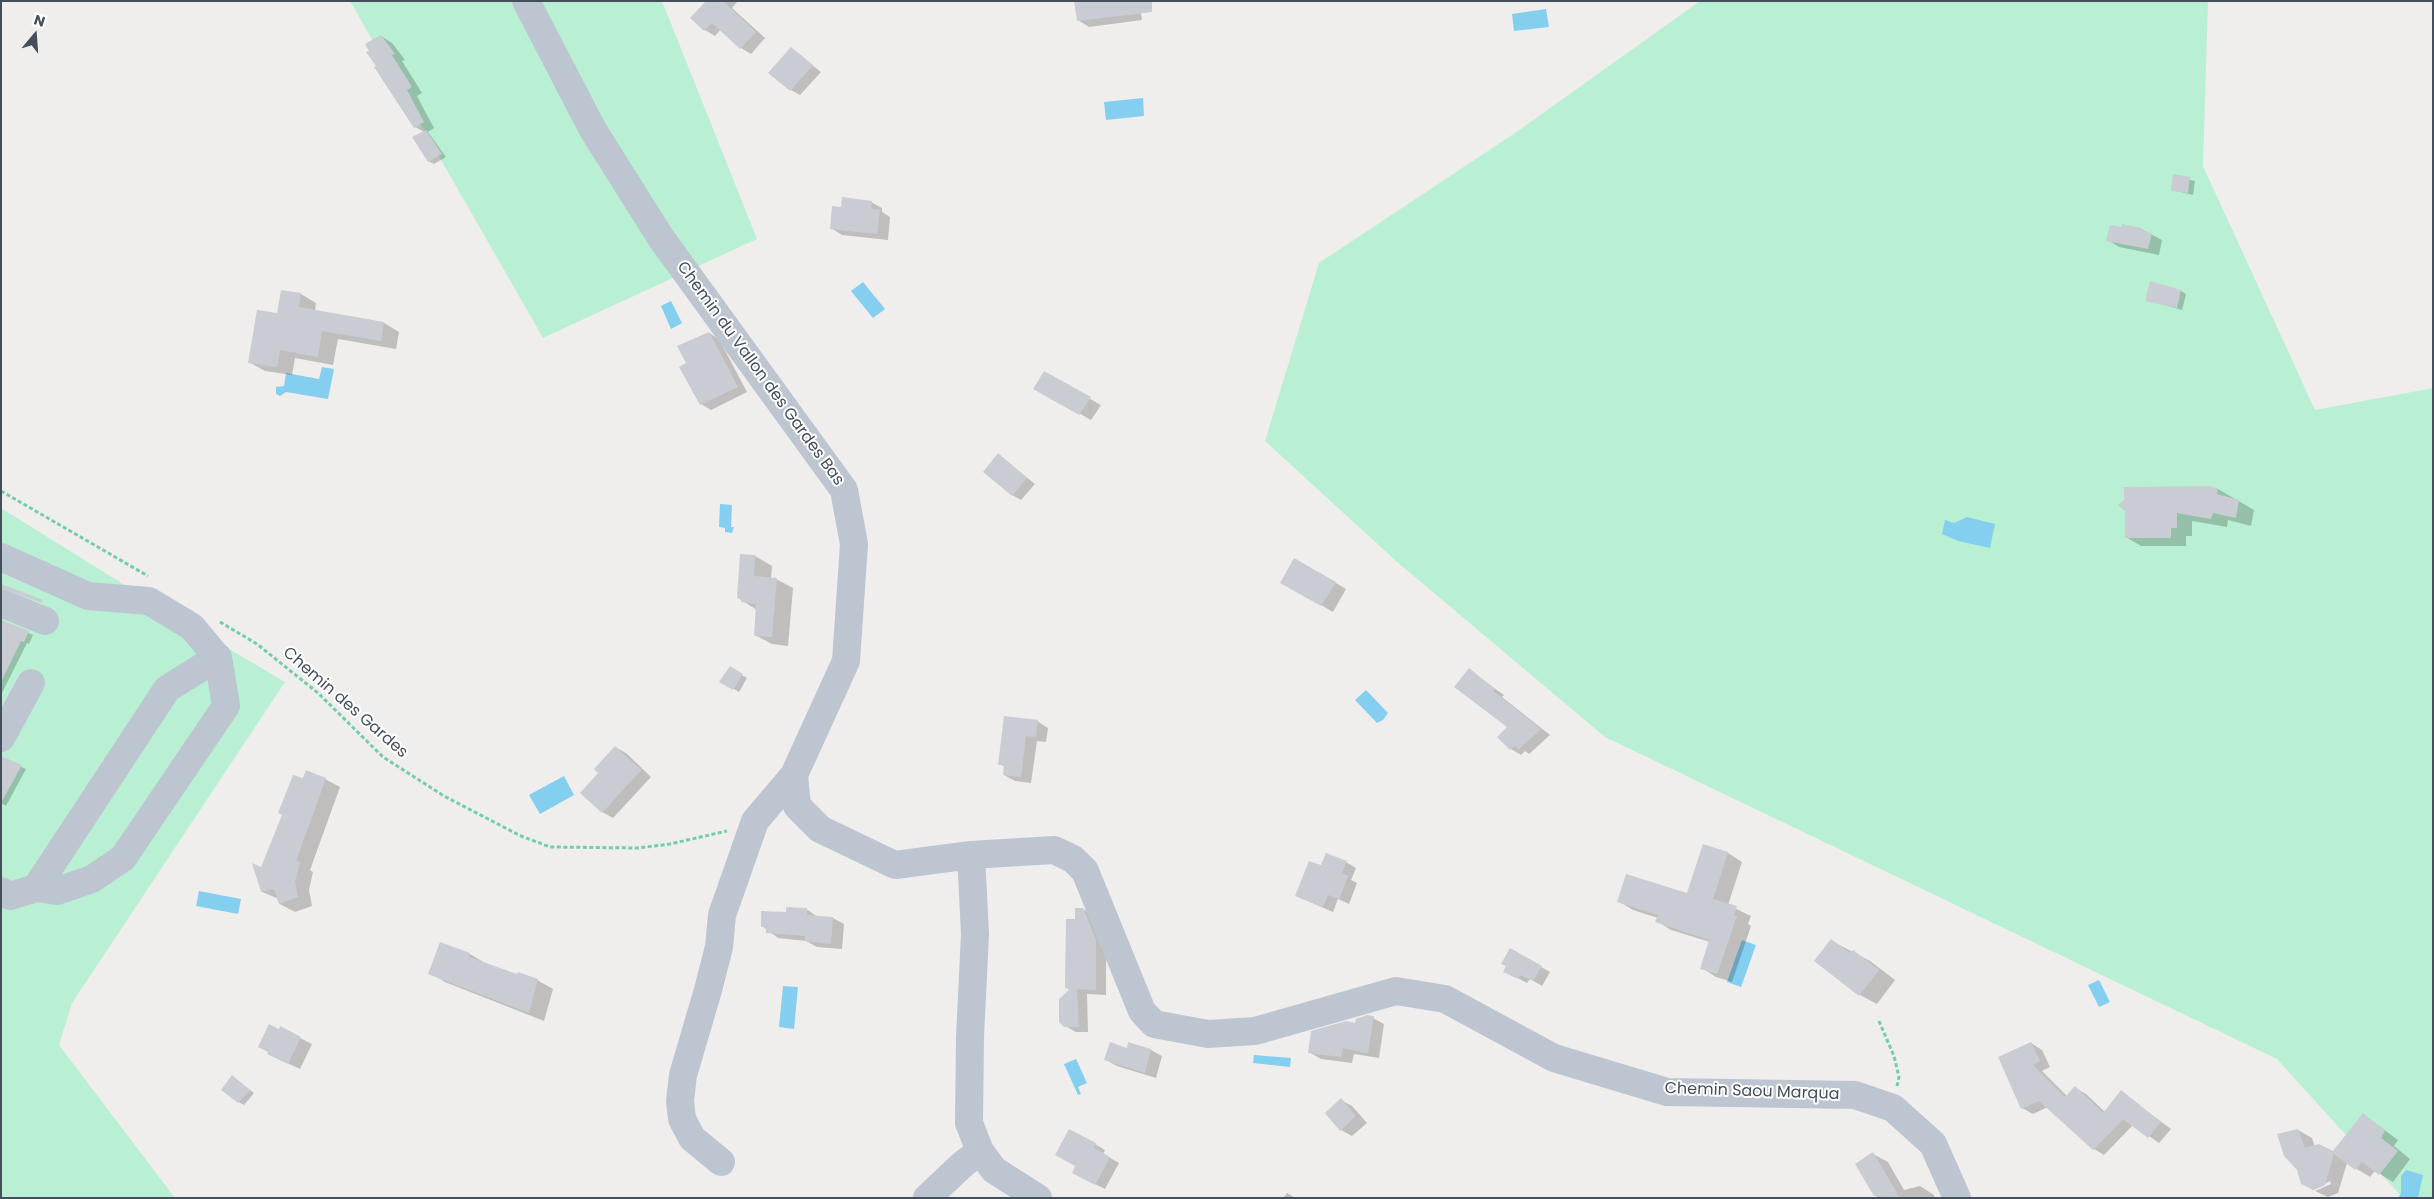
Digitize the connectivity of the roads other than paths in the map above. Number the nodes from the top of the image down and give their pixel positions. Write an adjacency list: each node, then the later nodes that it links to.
1 (526, 1): 8 (street, Chemin du Vallon des Gardes Bas)
2 (1, 557): 5 (street)
3 (1, 603): 4 (street)
4 (45, 622)
5 (217, 658): 10 (street); 10 (street)
6 (31, 683): 7 (street)
7 (1, 738)
8 (794, 775): 9 (street); 13 (street, Chemin du Vallon des Gardes Bas)
9 (971, 855): 12 (street); 16 (street, Chemin Saou Marqua)
10 (36, 888): 11 (street)
11 (1, 891)
12 (980, 1151): 14 (street); 15 (street)
13 (721, 1162)
14 (927, 1198)
15 (1038, 1198)
16 (1957, 1198)

